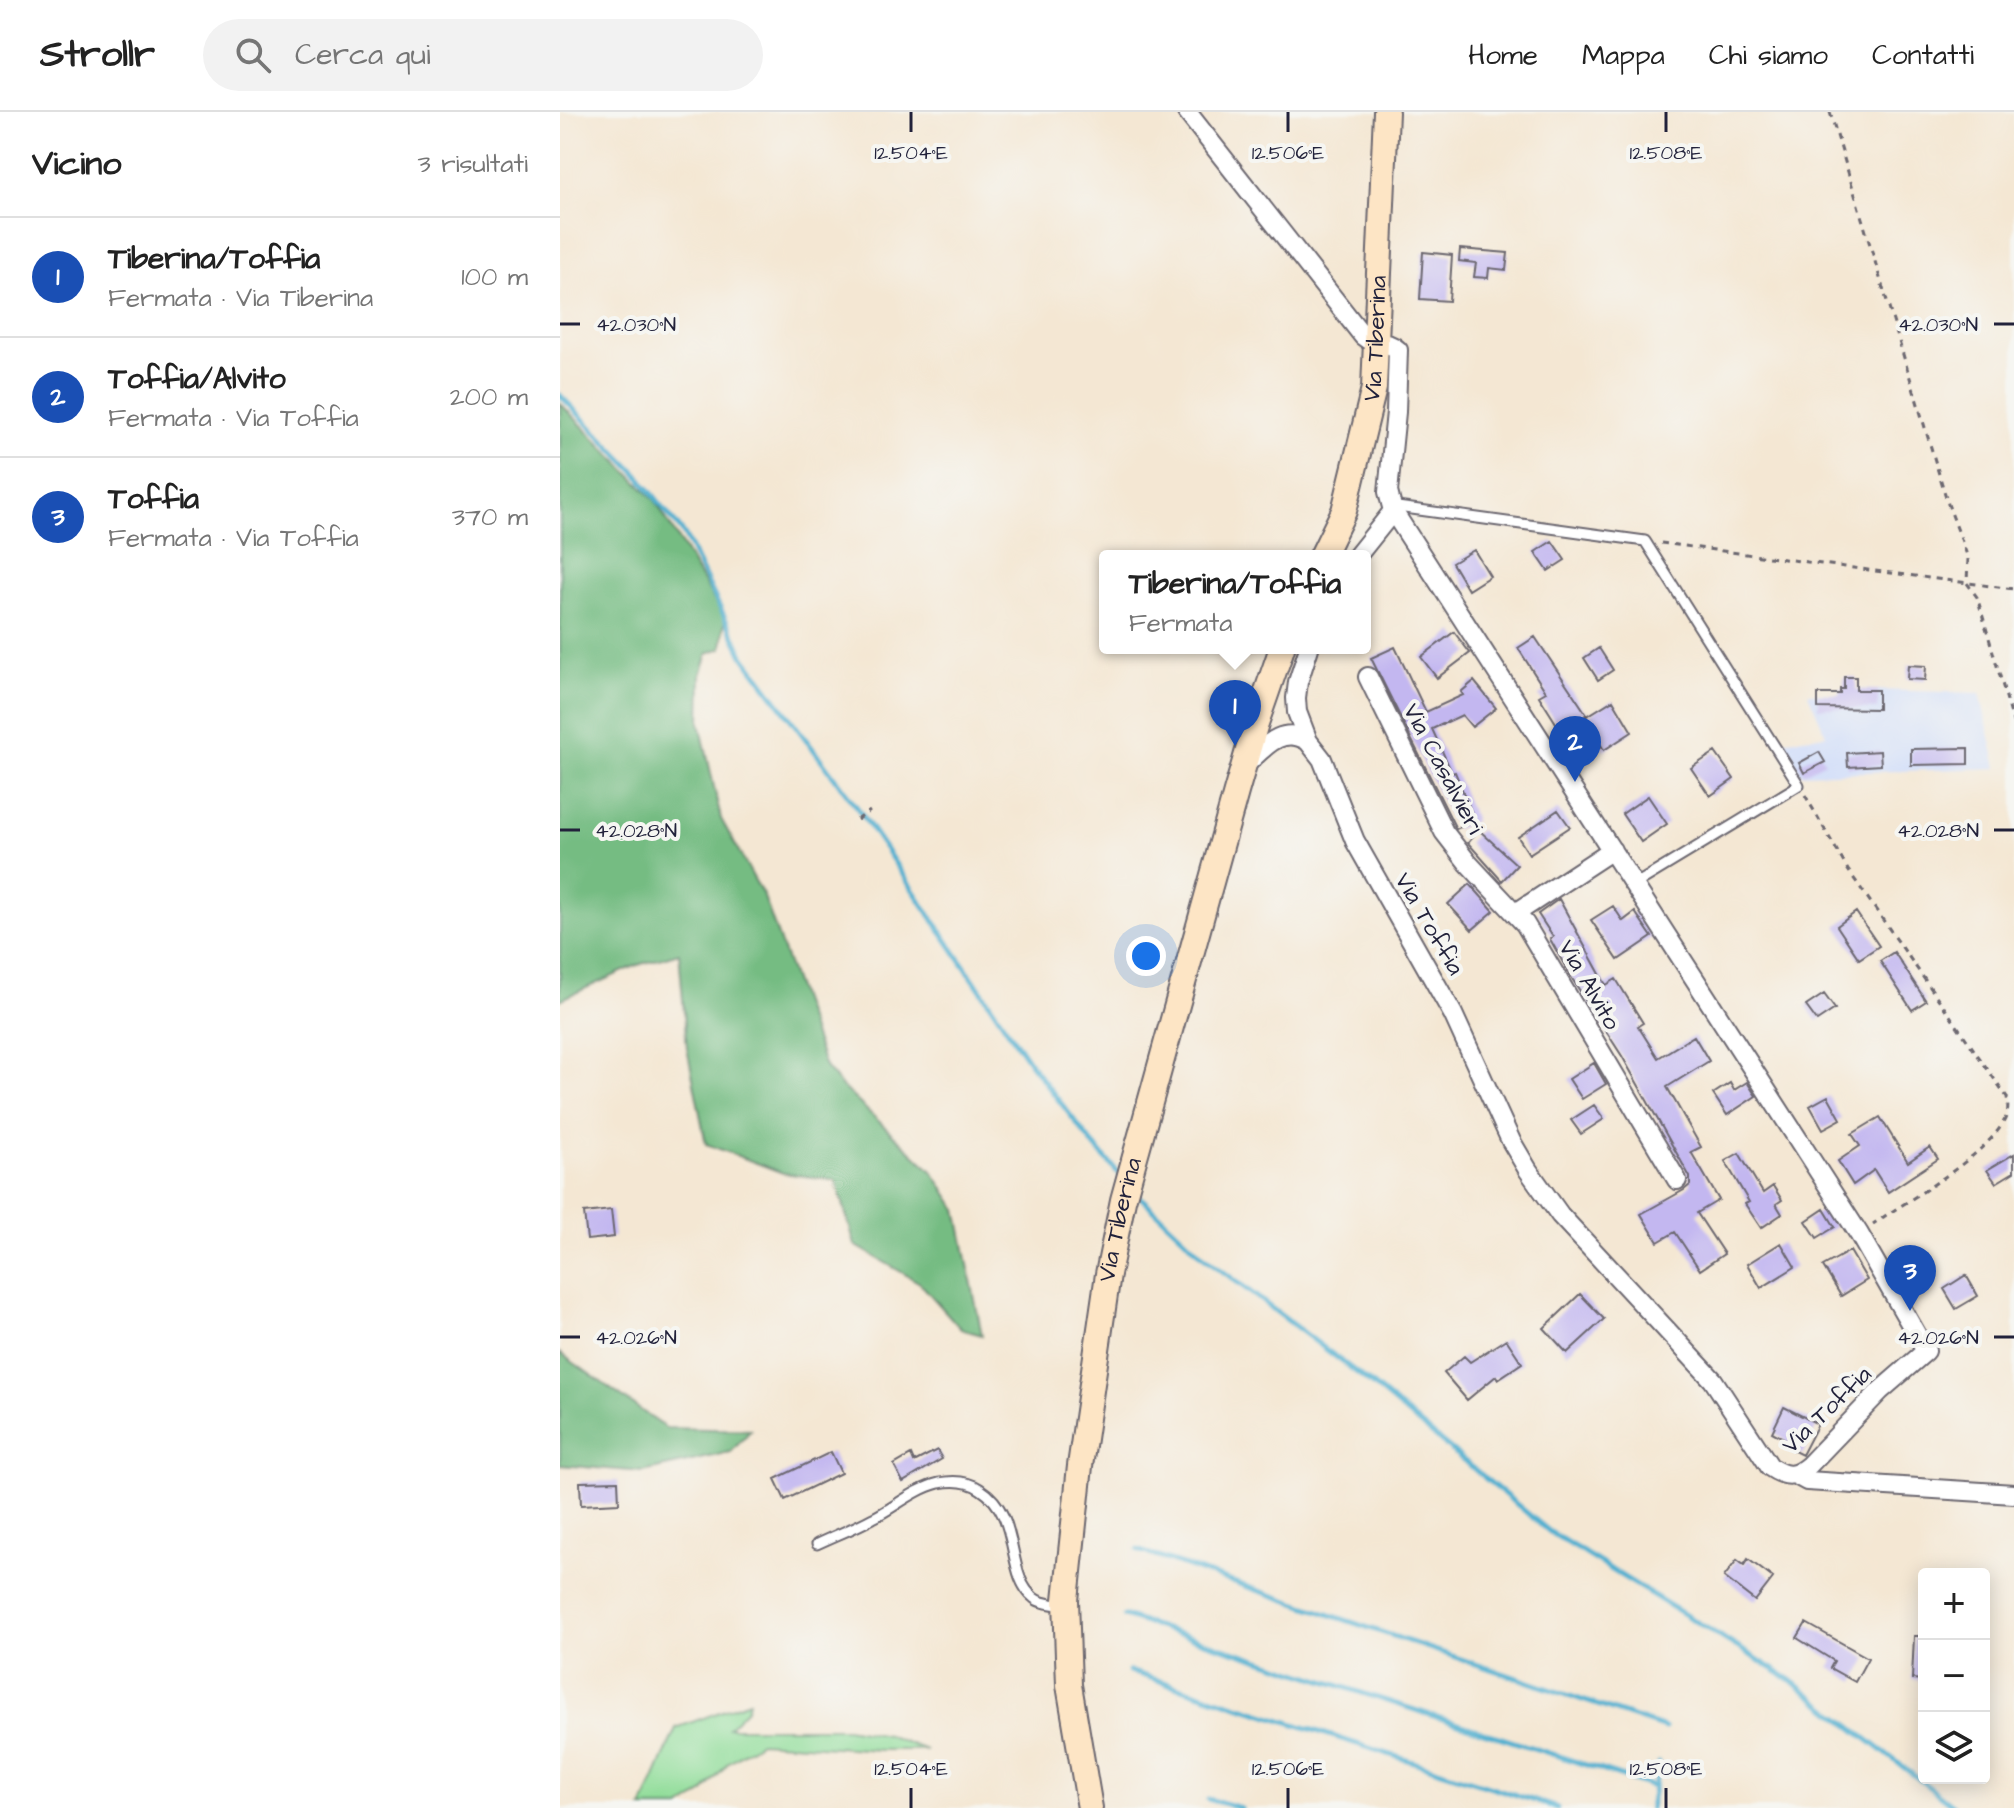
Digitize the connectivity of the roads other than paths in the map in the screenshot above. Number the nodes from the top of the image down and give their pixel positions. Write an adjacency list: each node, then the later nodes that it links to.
1 (1187, 112): 3 (street)
2 (1386, 112): 3 (main road, Via Tiberina)
3 (1376, 343): 4 (street); 5 (main road, Via Tiberina)
4 (1391, 508): 6 (street); 14 (street, Via Toffia); 15 (lane)
5 (1325, 550)
6 (1361, 550)
7 (1280, 654): 10 (main road, Via Tiberina)
8 (1307, 654): 12 (street, Via Toffia)
9 (1368, 677): 16 (street, Via Casalvieri)
10 (1256, 723): 11 (street); 13 (main road, Via Tiberina)
11 (1281, 735): 12 (street); 13 (street)
12 (1308, 741): 18 (street, Via Toffia)
13 (1243, 768): 21 (main road, Via Tiberina)
14 (1612, 850): 15 (street, Via Toffia); 16 (street)
15 (1634, 885): 18 (street, Via Toffia)
16 (1516, 913): 17 (street, Via Alvito)
17 (1677, 1180)
18 (1796, 1475): 19 (street)
19 (2014, 1494)
20 (817, 1544): 21 (lane)
21 (1066, 1607): 22 (main road, Via Tiberina)
22 (1090, 1808)

